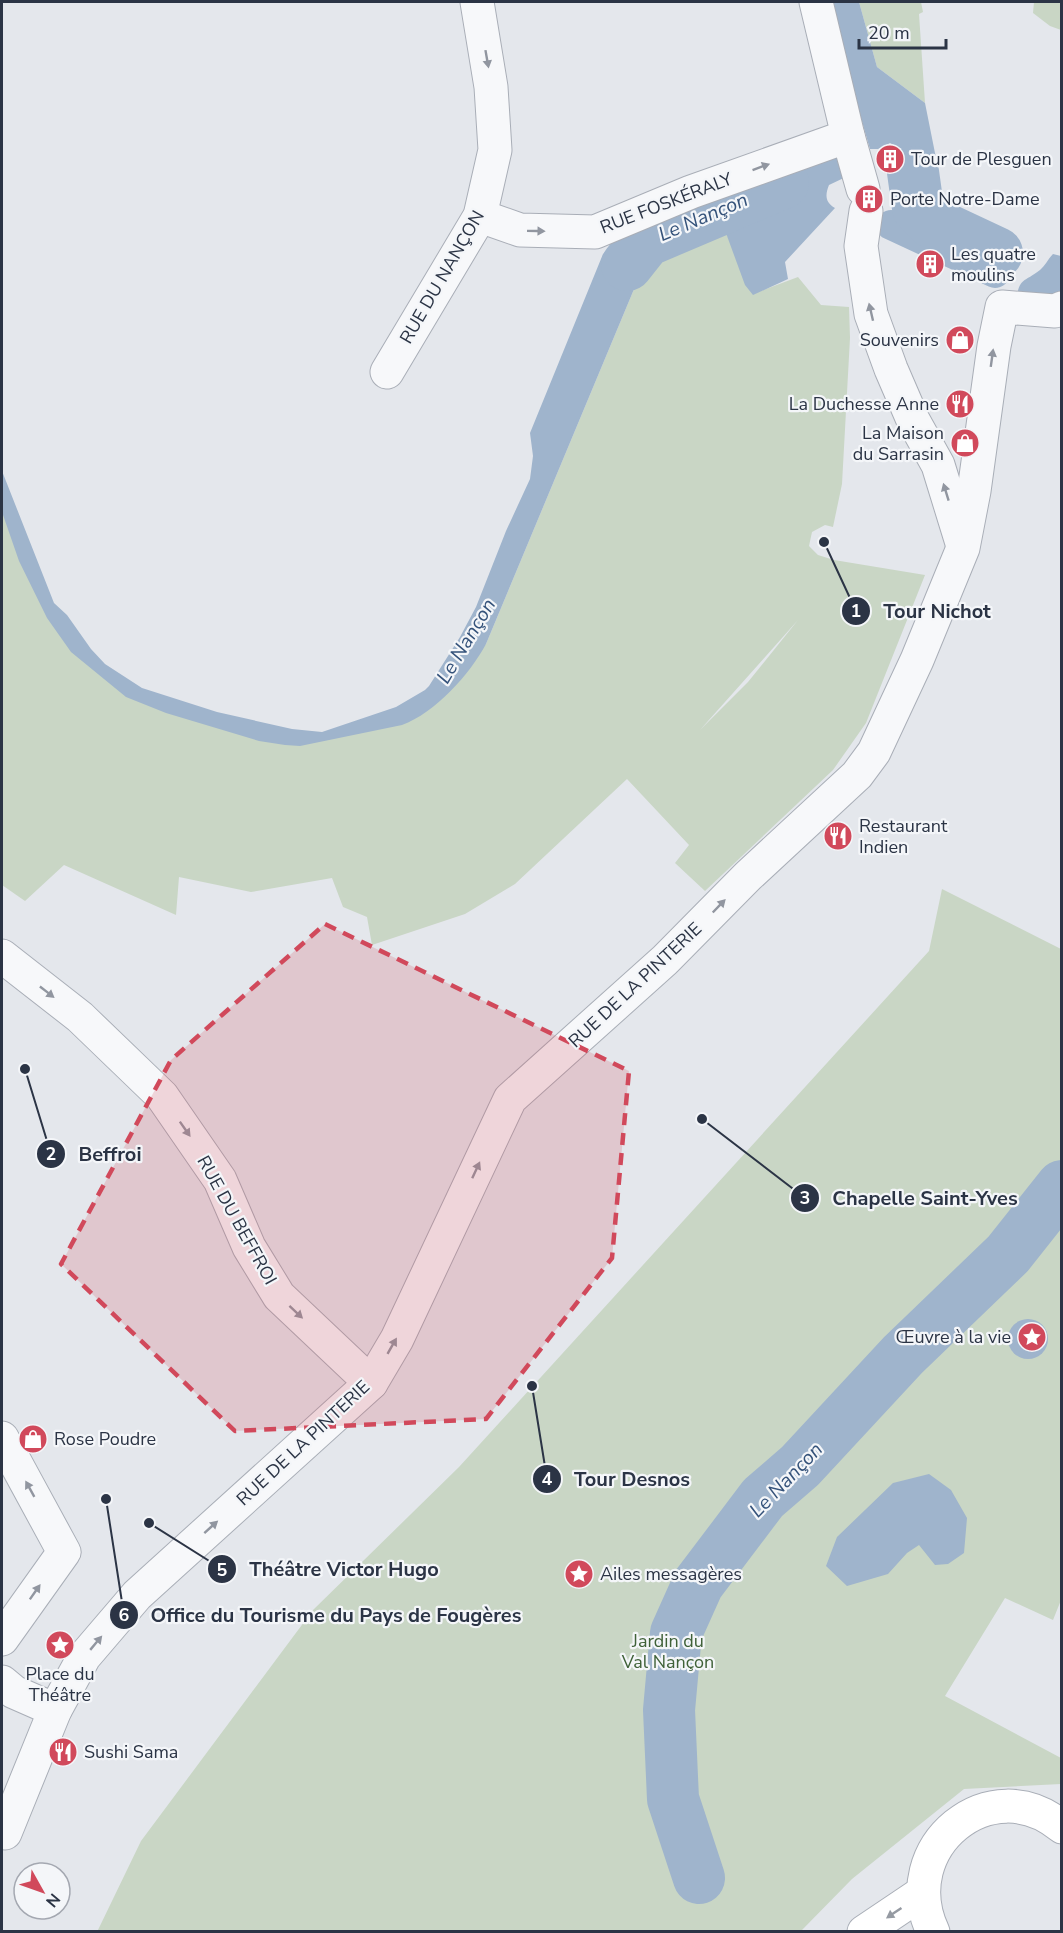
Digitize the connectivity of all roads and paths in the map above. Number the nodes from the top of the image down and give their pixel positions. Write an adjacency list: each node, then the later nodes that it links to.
1 (477, 2): 4 (street, RUE DU NANÇON, one-way to 4)
2 (816, 2): 3 (street)
3 (848, 136): 4 (street, RUE FOSKÉRALY, one-way to 3); 7 (street, one-way to 3)
4 (480, 216): 6 (street, RUE DU NANÇON)
5 (1062, 308): 7 (street, RUE DE LA PINTERIE, one-way to 5)
6 (387, 372)
7 (963, 548): 9 (street, RUE DE LA PINTERIE, one-way to 7)
8 (2, 956): 9 (street, RUE DU BEFFROI, one-way to 9)
9 (371, 1383): 13 (street, RUE DE LA PINTERIE, one-way to 9)
10 (2, 1438): 11 (street, one-way to 10)
11 (2, 1639)
12 (2, 1682): 13 (street)
13 (55, 1710): 15 (street)
14 (1061, 1825): 16 (main road)
15 (5, 1833)
16 (922, 1893): 17 (main road, one-way to 17); 18 (main road)
17 (864, 1932)
18 (933, 1932)

